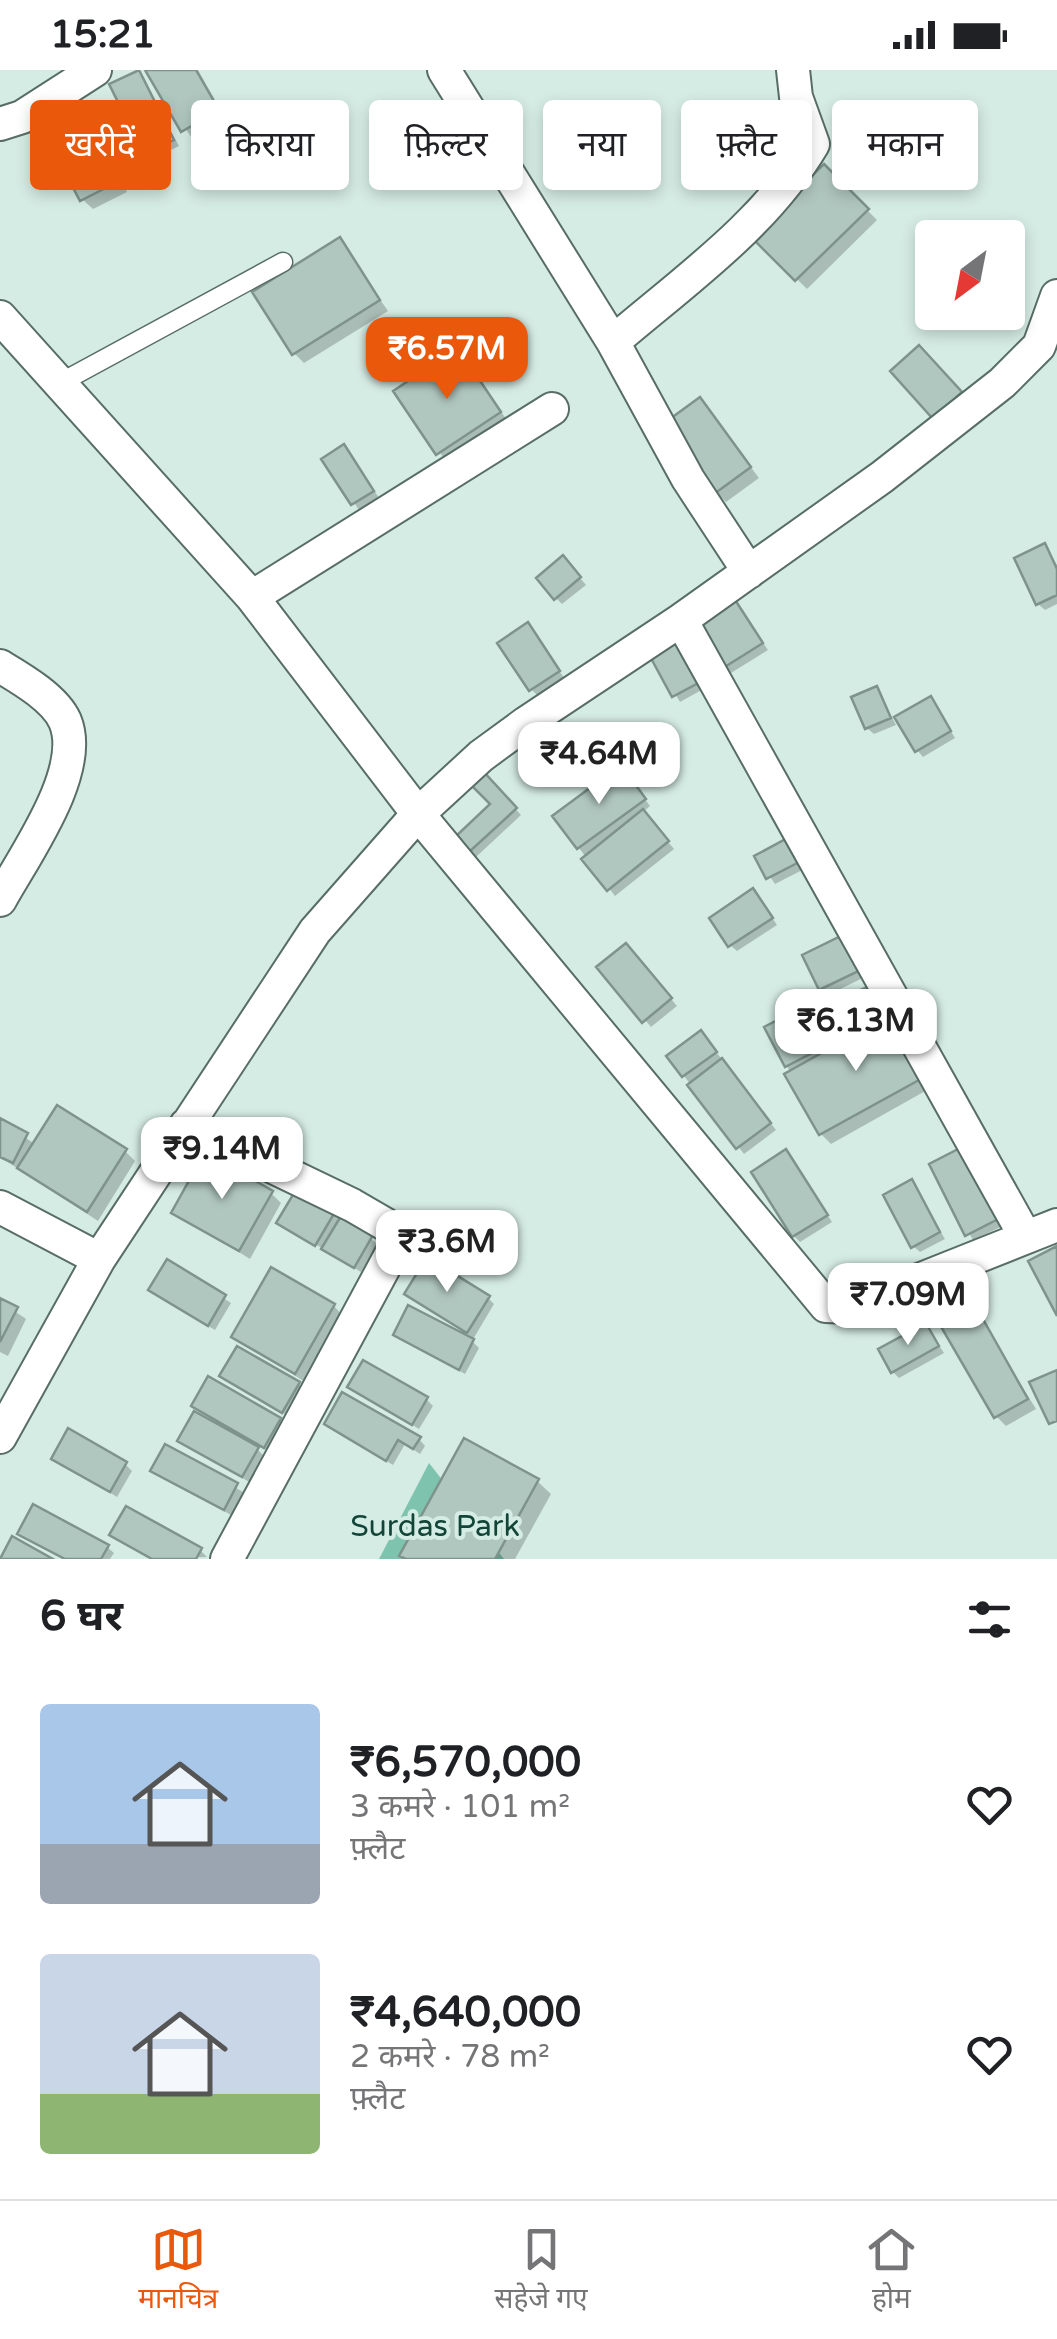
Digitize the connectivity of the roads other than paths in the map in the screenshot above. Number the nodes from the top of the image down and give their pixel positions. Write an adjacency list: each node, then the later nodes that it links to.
1 (96, 70): 4 (street)
2 (444, 70): 8 (street)
3 (793, 70): 8 (street)
4 (0, 124)
5 (283, 262): 9 (lane)
6 (1057, 296): 11 (street)
7 (0, 317): 9 (street)
8 (612, 342): 11 (street)
9 (60, 383): 12 (street)
10 (552, 409): 12 (street)
11 (749, 572): 13 (street)
12 (252, 597): 15 (street)
13 (682, 620): 15 (street); 20 (street)
14 (0, 666): 16 (street)
15 (418, 814): 17 (street); 20 (street)
16 (0, 900)
17 (186, 1125): 21 (street); 23 (street)
18 (0, 1206): 21 (street)
19 (1057, 1225): 20 (street)
20 (1025, 1236)
21 (99, 1259): 22 (street)
22 (0, 1437)
23 (227, 1559)

